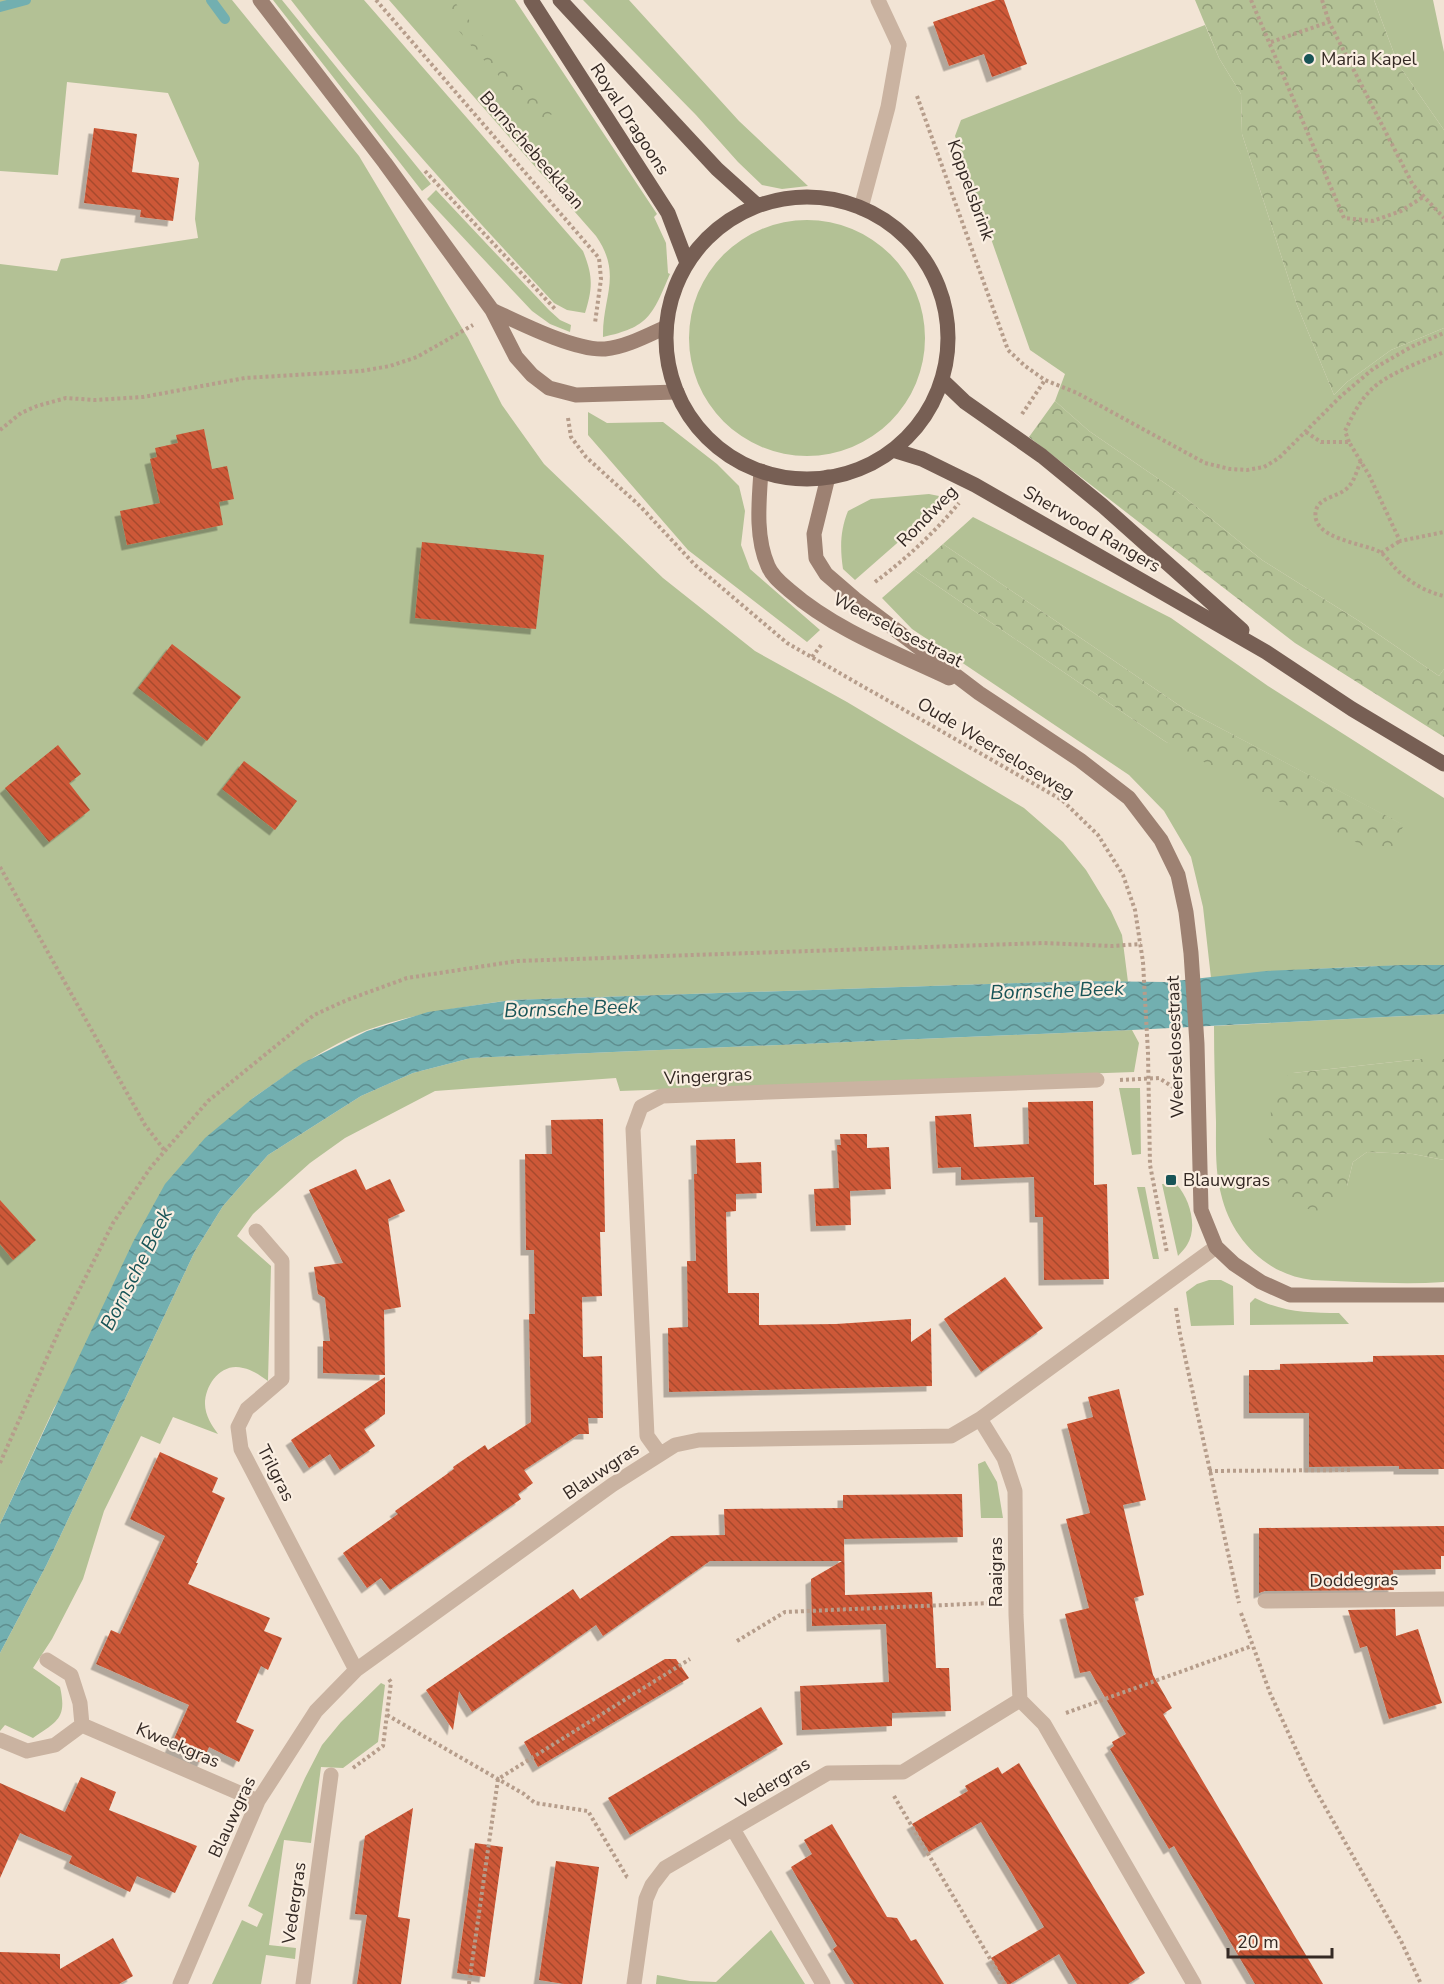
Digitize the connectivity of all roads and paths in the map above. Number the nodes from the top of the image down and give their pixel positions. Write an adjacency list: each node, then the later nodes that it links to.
1 (260, 0): 17 (street)
2 (375, 0): 20 (path, Bornschebeeklaan)
3 (531, 0): 16 (main road, Royal Dragoons)
4 (560, 0): 13 (main road, Royal Dragoons)
5 (878, 0): 14 (street)
6 (1251, 0): 9 (path)
7 (1322, 0): 8 (path)
8 (1329, 22): 9 (path); 12 (path)
9 (1270, 42): 12 (path)
10 (914, 89): 27 (path, Koppelsbrink)
11 (422, 167): 18 (path)
12 (1423, 197): 15 (path)
13 (757, 206): 14 (main road); 16 (main road)
14 (861, 208): 26 (main road)
15 (1444, 218)
16 (687, 263): 22 (main road)
17 (492, 310): 24 (street); 28 (street)
18 (561, 315)
19 (584, 320): 20 (path)
20 (596, 322): 24 (path, Bornschebeeklaan)
21 (472, 326): 30 (path)
22 (666, 327): 24 (street); 28 (main road)
23 (1444, 333): 31 (path, Koppelsbrink)
24 (591, 348)
25 (1444, 352): 33 (path)
26 (942, 380): 32 (main road, Sherwood Rangers); 34 (main road)
27 (1045, 380): 31 (path, Koppelsbrink); 32 (path)
28 (677, 392): 36 (main road)
29 (568, 415): 46 (path, Oude Weerseloseweg)
30 (0, 430)
31 (1306, 432): 33 (path)
32 (1009, 434): 45 (main road, Sherwood Rangers)
33 (1349, 442): 35 (path)
34 (893, 450): 37 (main road); 38 (main road, Sherwood Rangers)
35 (1361, 461): 40 (path); 41 (path)
36 (761, 471): 37 (main road); 44 (street, Weerselosestraat)
37 (828, 477): 43 (street, Weerselosestraat)
38 (975, 485): 43 (path, Rondweg); 45 (main road, Sherwood Rangers)
39 (1444, 532): 40 (path)
40 (1400, 541): 41 (path)
41 (1381, 553): 42 (path)
42 (1444, 596)
43 (855, 599): 47 (street, Weerselosestraat)
44 (836, 624): 46 (path); 47 (street, Weerselosestraat)
45 (1266, 652): 48 (main road, Sherwood Rangers)
46 (812, 657): 50 (path, Oude Weerseloseweg)
47 (979, 693): 54 (street, Weerselosestraat)
48 (1444, 764)
49 (0, 867): 52 (path)
50 (1141, 944): 52 (path); 55 (path, Oude Weerseloseweg)
51 (1097, 1080): 58 (street, Vingergras)
52 (165, 1151): 59 (path)
53 (256, 1231): 70 (street, Trilgras)
54 (1216, 1247): 55 (street, Blauwgras); 56 (street, Weerselosestraat)
55 (1172, 1280): 57 (street, Blauwgras); 61 (path, Oude Weerseloseweg)
56 (1444, 1294)
57 (980, 1419): 58 (street, Blauwgras); 64 (street, Raaigras)
58 (660, 1454): 67 (street, Blauwgras)
59 (0, 1463)
60 (1352, 1470): 61 (path)
61 (1209, 1471): 66 (path, Oude Weerseloseweg)
62 (1444, 1599): 63 (street, Doddegras)
63 (1265, 1600)
64 (1016, 1601): 65 (path); 71 (street, Raaigras)
65 (736, 1641)
66 (1252, 1646): 73 (path); 89 (path, Oude Weerseloseweg)
67 (374, 1658): 70 (street, Blauwgras); 72 (path)
68 (690, 1659): 78 (path)
69 (47, 1660): 74 (street)
70 (356, 1670): 79 (street, Blauwgras)
71 (1020, 1700): 73 (street); 76 (street, Vedergras)
72 (387, 1715): 77 (path); 78 (path)
73 (1044, 1724): 88 (street)
74 (82, 1725): 75 (street); 79 (street, Kweekgras)
75 (0, 1740)
76 (892, 1772): 80 (street, Vedergras); 87 (path)
77 (331, 1775): 83 (street, Vedergras)
78 (498, 1779): 81 (path); 84 (path)
79 (258, 1801): 82 (street, Blauwgras)
80 (733, 1829): 81 (street, Vedergras); 86 (street)
81 (652, 1885): 85 (street, Vedergras)
82 (180, 1984)
83 (303, 1984)
84 (469, 1984)
85 (634, 1984)
86 (824, 1984)
87 (1005, 1984)
88 (1194, 1984)
89 (1421, 1984)

